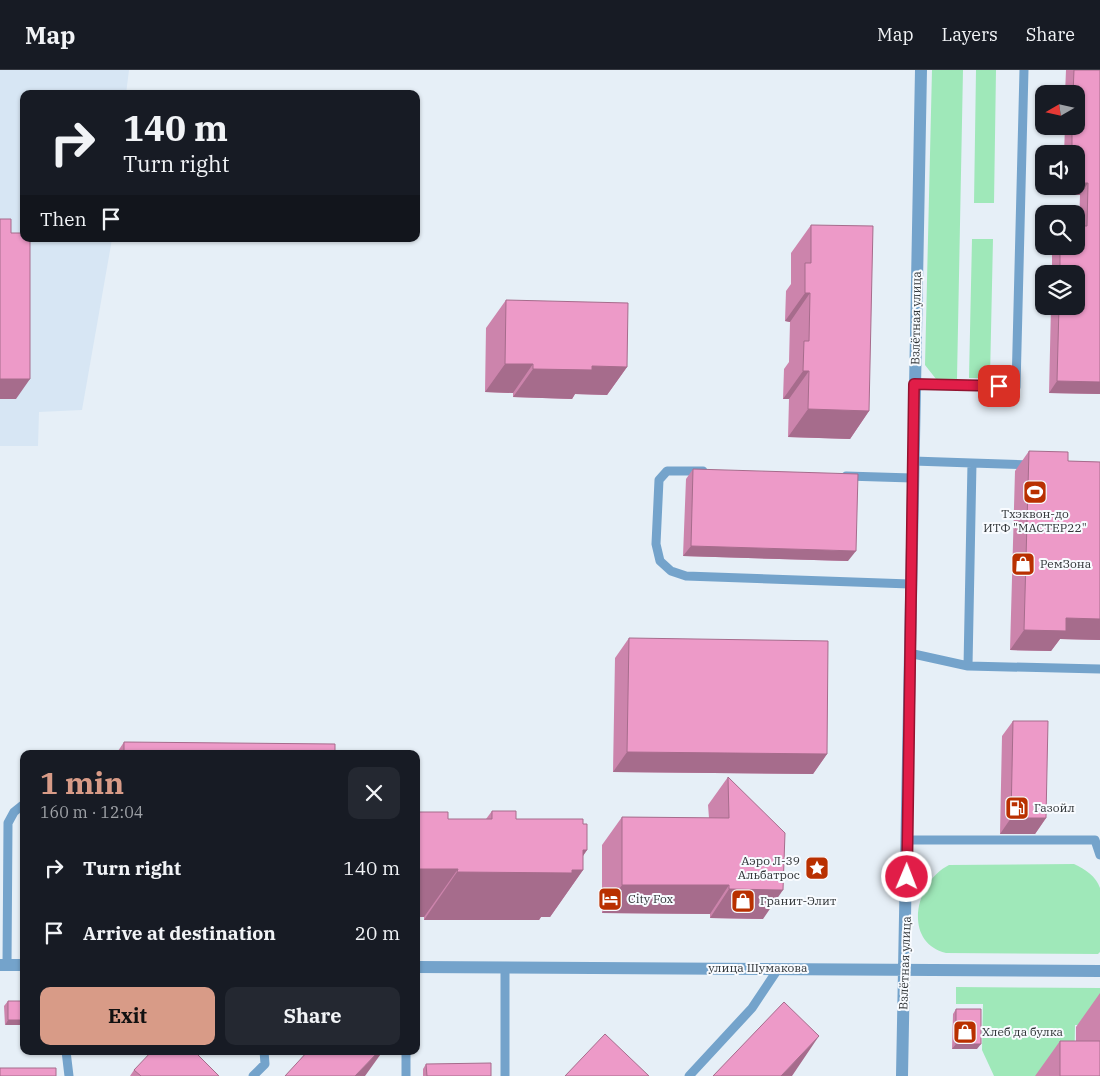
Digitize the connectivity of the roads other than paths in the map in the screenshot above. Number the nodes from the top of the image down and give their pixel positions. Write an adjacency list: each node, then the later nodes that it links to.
1 (921, 70): 3 (street, Взлётная улица)
2 (1024, 70): 3 (lane)
3 (914, 384): 4 (street, Взлётная улица)
4 (913, 461): 5 (lane); 9 (street, Взлётная улица)
5 (972, 463): 6 (lane); 12 (lane)
6 (1041, 465)
7 (709, 471): 10 (lane)
8 (835, 475): 9 (lane)
9 (912, 478): 10 (street, Взлётная улица)
10 (910, 584): 11 (street, Взлётная улица)
11 (909, 653): 12 (lane); 15 (street, Взлётная улица)
12 (968, 666): 13 (lane)
13 (1100, 669)
14 (20, 807): 17 (lane)
15 (908, 840): 16 (lane); 22 (street, Взлётная улица)
16 (1100, 855)
17 (4, 965): 18 (street)
18 (20, 965)
19 (420, 967): 20 (street, улица Шумакова)
20 (505, 967): 21 (street, улица Шумакова); 30 (lane)
21 (778, 968): 22 (street, улица Шумакова); 31 (lane)
22 (906, 969): 23 (street, улица Шумакова); 32 (street, Взлётная улица)
23 (1100, 971)
24 (66, 1055): 27 (lane)
25 (264, 1055): 28 (lane)
26 (406, 1055): 29 (lane)
27 (68, 1076)
28 (253, 1076)
29 (406, 1076)
30 (505, 1076)
31 (689, 1076)
32 (902, 1076)

